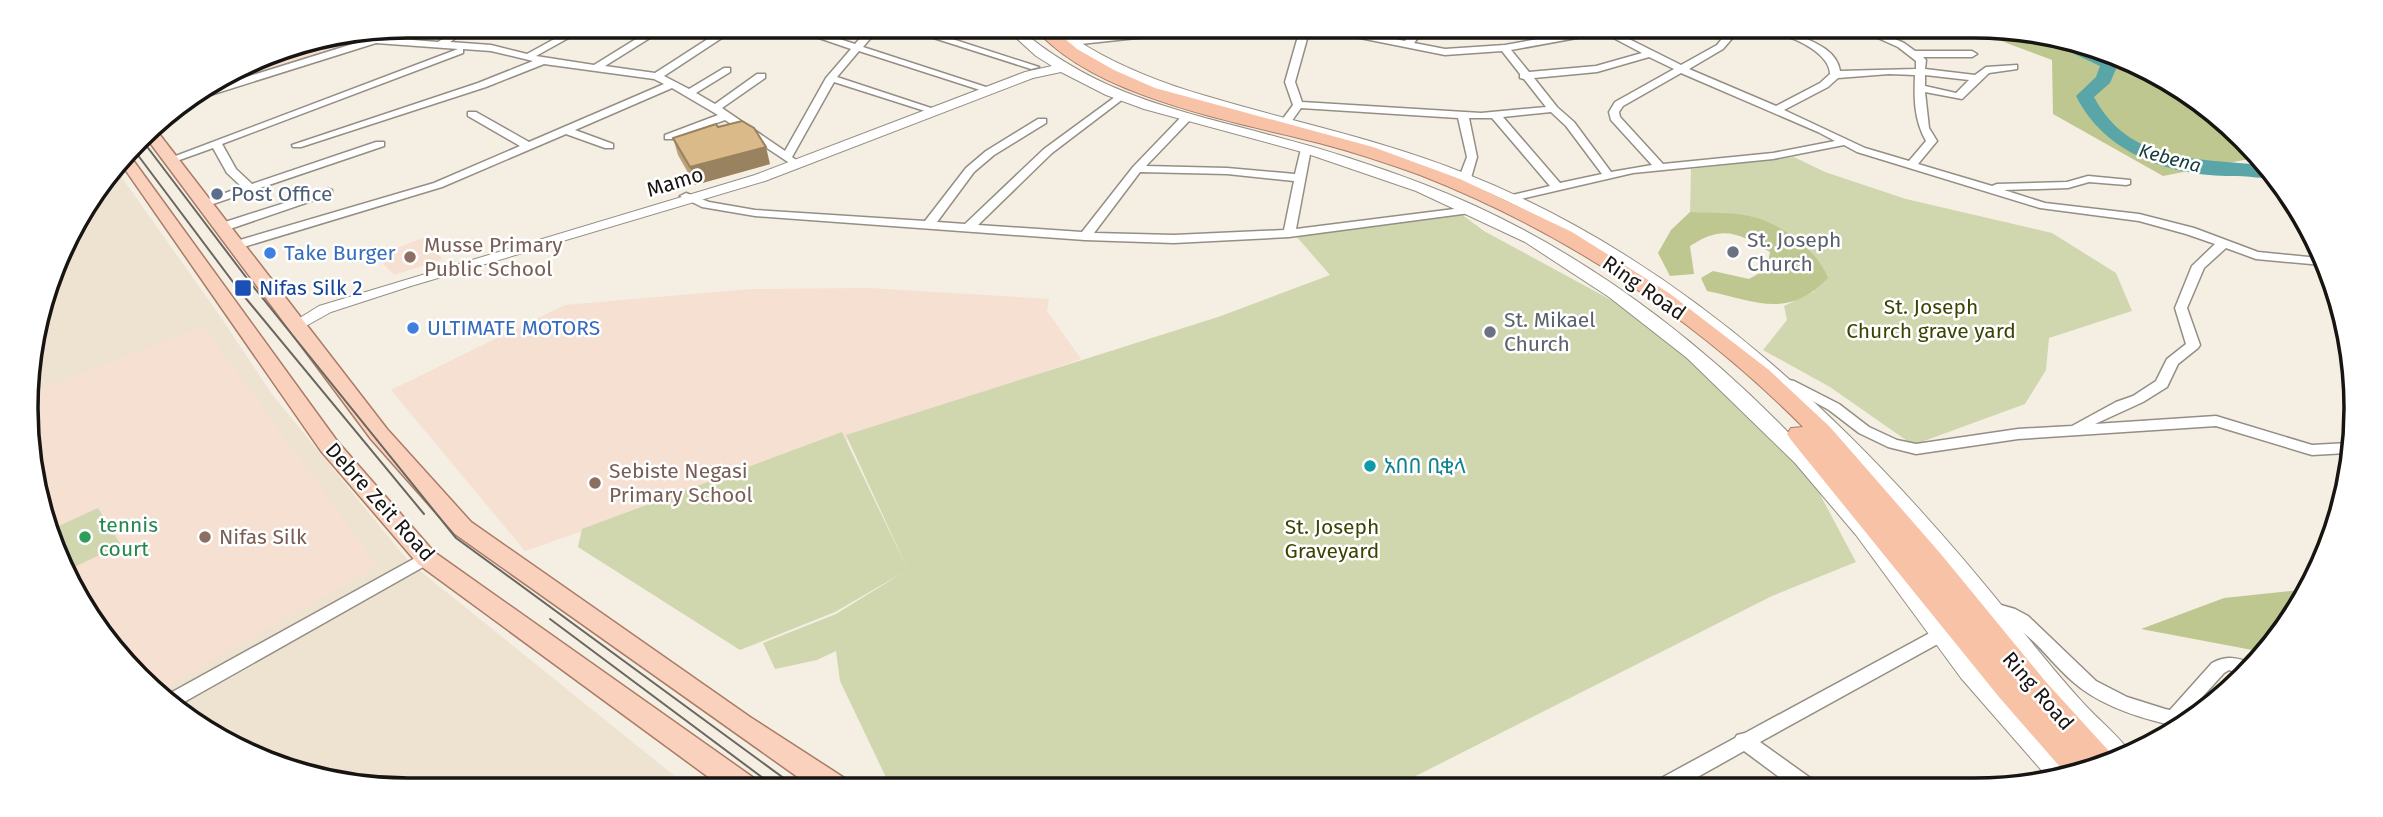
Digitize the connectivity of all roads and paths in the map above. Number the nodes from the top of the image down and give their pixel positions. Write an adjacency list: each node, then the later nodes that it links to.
1 (450, 38): 23 (street)
2 (564, 38): 31 (street)
3 (644, 38): 34 (street)
4 (716, 38): 41 (street)
5 (824, 38): 26 (street)
6 (864, 38): 26 (street)
7 (945, 38): 33 (street)
8 (1019, 38): 33 (street)
9 (1039, 38): 113 (highway, Ring Road)
10 (1054, 38): 112 (highway, Ring Road)
11 (1067, 38): 22 (street)
12 (1108, 38): 22 (street)
13 (1303, 38): 52 (street)
14 (1369, 38): 24 (street)
15 (1413, 38): 24 (street)
16 (1556, 38): 27 (street)
17 (1625, 38): 28 (street)
18 (1727, 38): 37 (street)
19 (1796, 38): 40 (street)
20 (1882, 38): 29 (street)
21 (376, 40): 23 (street); 47 (street)
22 (1071, 42): 62 (street)
23 (438, 46): 25 (street)
24 (1407, 46): 27 (street)
25 (467, 48): 31 (street); 68 (street)
26 (854, 48): 44 (street); 48 (street)
27 (1505, 48): 43 (street)
28 (1651, 53): 37 (street); 43 (street)
29 (1916, 54): 30 (street); 39 (street)
30 (1972, 54)
31 (530, 56): 32 (street)
32 (543, 61): 34 (street); 70 (street)
33 (1039, 62): 36 (street); 48 (street)
34 (597, 66): 41 (street)
35 (2014, 67): 45 (street)
36 (1061, 68): 51 (street); 75 (street, Mamo)
37 (1681, 69): 56 (street); 78 (street)
38 (727, 70): 50 (street)
39 (1921, 71): 40 (street); 45 (street); 49 (street)
40 (1835, 75): 56 (street)
41 (657, 76): 46 (street)
42 (761, 76): 53 (street)
43 (1524, 76): 55 (street)
44 (831, 78): 54 (street); 75 (street)
45 (1979, 79): 49 (street)
46 (673, 84): 50 (street); 64 (street)
47 (224, 88)
48 (984, 88): 54 (street)
49 (1919, 88): 76 (street)
50 (690, 93): 53 (street)
51 (1119, 97): 61 (street); 93 (street)
52 (1298, 105): 59 (street); 62 (street)
53 (715, 108): 58 (street)
54 (929, 109): 75 (street)
55 (1553, 109): 60 (street); 80 (street)
56 (1776, 110): 67 (street)
57 (472, 114): 72 (street)
58 (727, 115): 65 (street); 75 (street)
59 (1463, 116): 60 (street); 82 (street)
60 (1496, 116): 84 (street)
61 (1187, 117): 73 (street); 79 (street)
62 (1287, 120): 82 (street)
63 (1042, 121): 92 (street)
64 (567, 131): 71 (street); 72 (street)
65 (669, 137)
66 (155, 139): 74 (main road, Debre Zeit Road)
67 (1844, 142): 76 (street); 78 (street)
68 (215, 144): 74 (street); 85 (street)
69 (380, 144): 85 (street)
70 (297, 145)
71 (609, 146)
72 (530, 147): 95 (street)
73 (1306, 149): 81 (street); 91 (street)
74 (170, 160): 90 (main road, Debre Zeit Road)
75 (793, 160): 88 (street, Mamo)
76 (1912, 164): 86 (street)
77 (130, 165): 103 (main road, Debre Zeit Road)
78 (1659, 166): 80 (street)
79 (1137, 169): 81 (street); 96 (street)
80 (1608, 175): 84 (street)
81 (1300, 178): 94 (street)
82 (1465, 178): 89 (street)
83 (2126, 182): 86 (street)
84 (1558, 187): 89 (street)
85 (250, 188): 90 (street)
86 (1992, 188): 97 (street)
87 (328, 192): 95 (street)
88 (688, 198): 92 (street); 99 (street, Mamo)
89 (1513, 198): 100 (street)
90 (204, 204): 95 (main road, Debre Zeit Road)
91 (1470, 210): 94 (street); 105 (street)
92 (930, 223): 93 (street)
93 (969, 227): 96 (street)
94 (1289, 233): 96 (street)
95 (230, 236): 99 (main road, Debre Zeit Road)
96 (1085, 236)
97 (2223, 244): 98 (street); 101 (street)
98 (2313, 261)
99 (293, 317): 116 (main road, Debre Zeit Road)
100 (1789, 384): 101 (street); 104 (street)
101 (2074, 429): 102 (street)
102 (2342, 448)
103 (426, 558): 107 (street); 115 (main road, Debre Zeit Road)
104 (1994, 609): 109 (street); 111 (street)
105 (1939, 635): 110 (street); 114 (street)
106 (2239, 666): 108 (street)
107 (177, 697)
108 (2179, 717)
109 (2174, 720)
110 (1743, 740): 117 (street); 118 (street)
111 (2115, 750)
112 (2098, 757)
113 (2077, 764)
114 (2055, 769)
115 (732, 778)
116 (821, 778)
117 (1678, 778)
118 (1795, 778)

